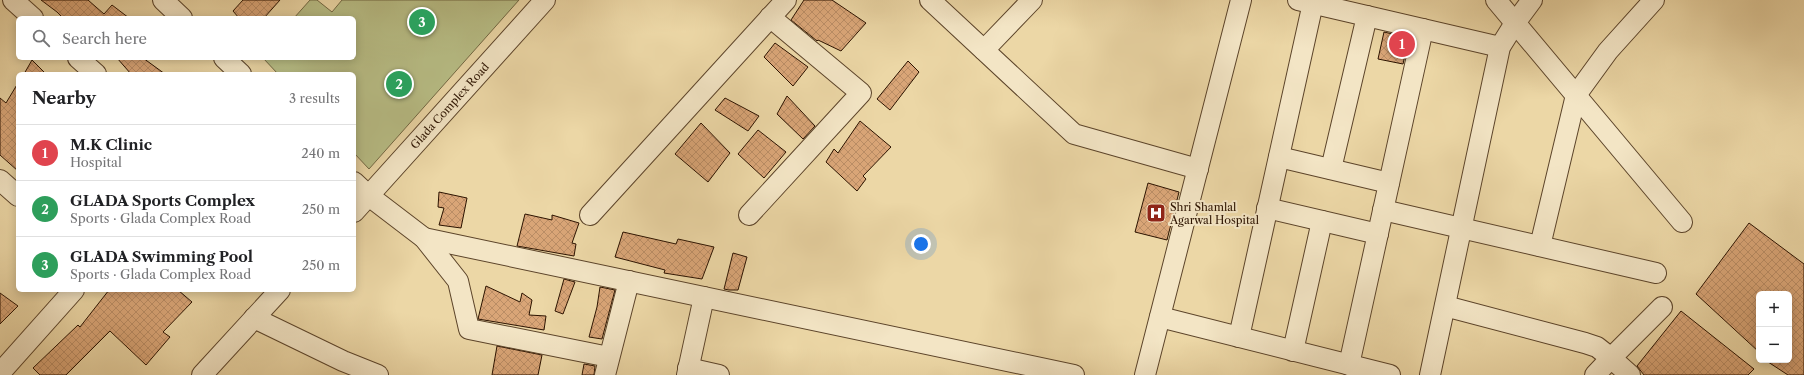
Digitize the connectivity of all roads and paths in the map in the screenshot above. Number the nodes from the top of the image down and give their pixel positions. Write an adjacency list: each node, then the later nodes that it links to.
1 (13, 0): 12 (street)
2 (163, 0): 13 (street)
3 (545, 0): 32 (street, Glada Complex Road)
4 (786, 0): 15 (street)
5 (930, 0): 19 (street)
6 (1032, 0): 19 (street)
7 (1241, 0): 26 (street)
8 (1496, 0): 16 (street)
9 (1532, 0): 16 (street)
10 (1654, 0): 24 (street)
11 (1306, 2): 14 (street); 25 (street)
12 (31, 16)
13 (180, 16)
14 (1367, 16): 17 (street); 27 (street)
15 (770, 17): 36 (street); 37 (street)
16 (1515, 23): 18 (street); 24 (street)
17 (1423, 29): 18 (street); 29 (street)
18 (1500, 47): 40 (street)
19 (984, 50): 26 (street)
20 (80, 60): 22 (street)
21 (226, 60): 23 (street)
22 (94, 72)
23 (239, 72)
24 (1576, 95): 39 (street); 43 (street)
25 (1279, 157): 27 (street); 33 (street)
26 (1198, 169): 51 (street)
27 (1331, 169): 29 (street)
28 (0, 180): 31 (street)
29 (1390, 183): 35 (street)
30 (356, 184): 32 (street)
31 (16, 194)
32 (369, 196): 34 (street, Glada Complex Road); 42 (street)
33 (1268, 208): 38 (street); 53 (street)
34 (356, 210)
35 (1383, 210): 40 (street); 41 (street)
36 (590, 215)
37 (749, 215)
38 (1322, 221): 41 (street); 54 (street)
39 (1682, 222)
40 (1462, 228): 43 (street); 49 (street)
41 (1378, 234): 56 (street)
42 (424, 238): 45 (street); 57 (street)
43 (1540, 246): 44 (street)
44 (1656, 273)
45 (629, 281): 48 (street); 57 (street)
46 (72, 292): 59 (street)
47 (278, 292): 52 (street)
48 (704, 297): 58 (street); 64 (street)
49 (1445, 306): 55 (street); 67 (street)
50 (1662, 307): 55 (street)
51 (1160, 317): 53 (street); 65 (street)
52 (254, 318): 61 (street); 62 (street)
53 (1239, 337): 54 (street)
54 (1293, 351): 56 (street)
55 (1611, 358): 68 (street); 69 (street)
56 (1349, 365): 66 (street)
57 (607, 366)
58 (687, 372): 63 (street)
59 (0, 373): 60 (street)
60 (3, 375)
61 (202, 375)
62 (378, 375)
63 (719, 375)
64 (1074, 375)
65 (1145, 375)
66 (1390, 375)
67 (1430, 375)
68 (1595, 375)
69 (1630, 375)

